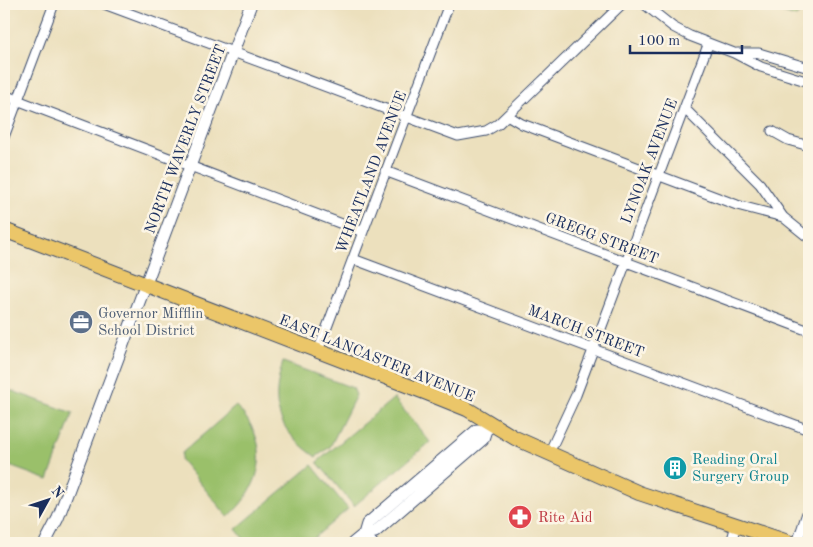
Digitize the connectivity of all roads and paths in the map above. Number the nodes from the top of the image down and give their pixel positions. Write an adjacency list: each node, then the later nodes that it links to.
1 (54, 4): 13 (street)
2 (104, 4): 8 (street)
3 (251, 4): 8 (street, NORTH WAVERLY STREET)
4 (448, 4): 16 (street, WHEATLAND AVENUE)
5 (622, 4): 15 (street)
6 (644, 4): 7 (street)
7 (708, 45): 9 (street); 14 (street, LYNOAK AVENUE)
8 (234, 53): 16 (street); 20 (street, NORTH WAVERLY STREET)
9 (734, 53): 10 (street); 11 (street)
10 (809, 68)
11 (809, 82)
12 (4, 95): 13 (street)
13 (18, 100): 18 (street); 20 (street)
14 (684, 108): 22 (street, LYNOAK AVENUE); 23 (street)
15 (507, 115): 16 (street); 22 (street)
16 (406, 117): 21 (street, WHEATLAND AVENUE)
17 (772, 131): 19 (street)
18 (4, 137)
19 (809, 146)
20 (191, 166): 25 (street); 29 (street, NORTH WAVERLY STREET)
21 (385, 171): 25 (street, WHEATLAND AVENUE); 28 (street, GREGG STREET)
22 (658, 176): 23 (street); 28 (street, LYNOAK AVENUE)
23 (783, 217): 26 (street)
24 (4, 230): 29 (main road, EAST LANCASTER AVENUE)
25 (363, 232): 27 (street, WHEATLAND AVENUE)
26 (809, 238)
27 (353, 260): 31 (street, MARCH STREET); 32 (street, WHEATLAND AVENUE)
28 (626, 262): 30 (street, GREGG STREET); 31 (street, LYNOAK AVENUE)
29 (146, 284): 32 (main road, EAST LANCASTER AVENUE); 39 (street, NORTH WAVERLY STREET)
30 (809, 331)
31 (594, 349): 34 (street, MARCH STREET); 35 (street, LYNOAK AVENUE)
32 (318, 350): 33 (main road, EAST LANCASTER AVENUE)
33 (489, 427): 35 (main road, EAST LANCASTER AVENUE); 38 (street)
34 (809, 430)
35 (549, 453): 37 (main road, EAST LANCASTER AVENUE)
36 (809, 507): 44 (street)
37 (736, 525): 42 (street); 43 (main road, EAST LANCASTER AVENUE)
38 (364, 534): 40 (street); 41 (street)
39 (45, 543)
40 (353, 543)
41 (373, 543)
42 (730, 543)
43 (791, 543)
44 (796, 543)

